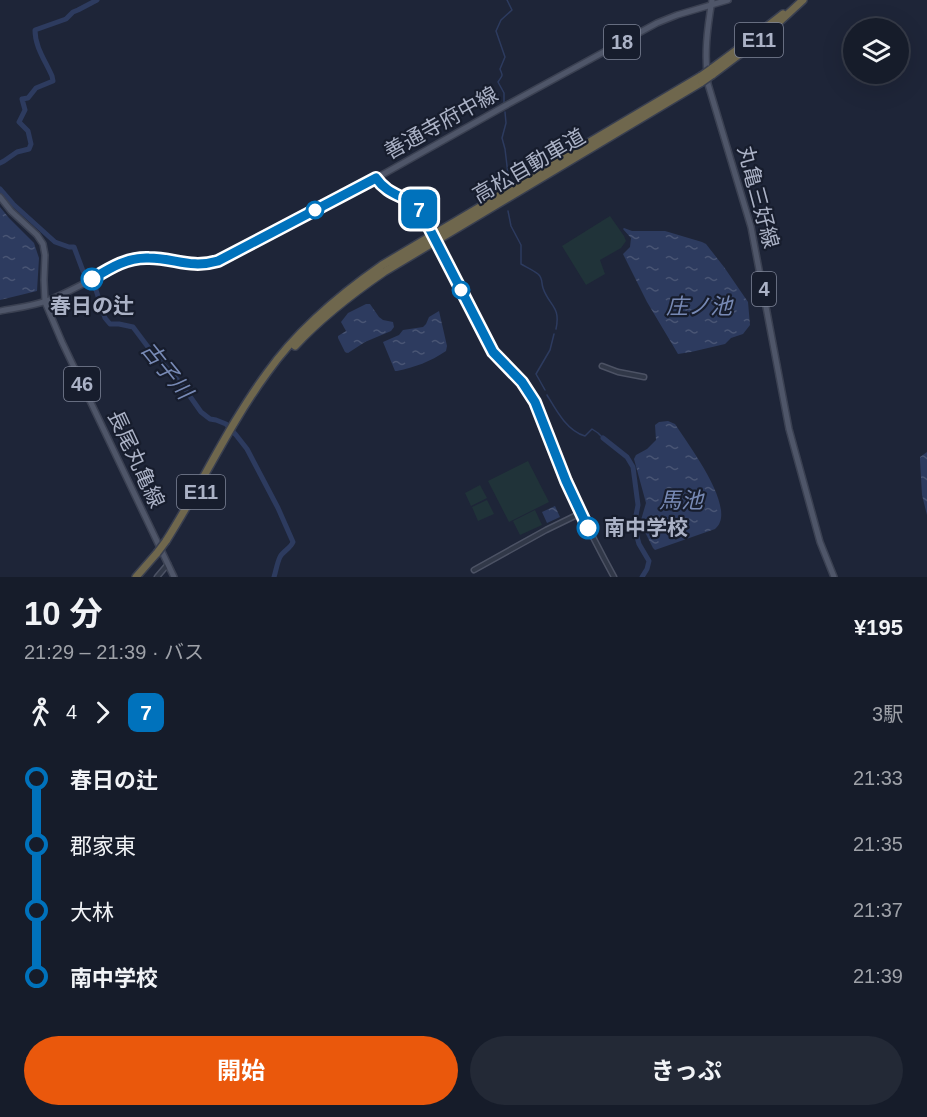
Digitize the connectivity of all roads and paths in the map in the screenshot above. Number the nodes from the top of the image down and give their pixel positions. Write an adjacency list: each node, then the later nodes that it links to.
1 (728, 0): 4 (main road, 善通寺府中線 / 18)
2 (797, 0): 5 (highway, 高松自動車道 / E11)
3 (803, 0): 5 (highway, 高松自動車道 / E11)
4 (712, 3): 6 (main road, 善通寺府中線 / 18); 23 (main road, 丸亀三好線 / 4)
5 (711, 72): 15 (highway, 高松自動車道 / E11, bridge)
6 (376, 178): 8 (street); 10 (main road, 善通寺府中線 / 18)
7 (0, 197): 10 (main road, 長尾丸亀線 / 46)
8 (431, 232)
9 (437, 243): 14 (street)
10 (45, 302): 11 (main road, 善通寺府中線 / 18); 16 (main road, 長尾丸亀線 / 46)
11 (0, 311)
12 (602, 366): 13 (street)
13 (644, 377)
14 (581, 513): 17 (street); 22 (street)
15 (158, 555): 18 (highway, 高松自動車道 / E11); 19 (highway, 高松自動車道 / E11)
16 (168, 564): 20 (street); 21 (main road, 長尾丸亀線 / 46)
17 (474, 570)
18 (136, 577)
19 (142, 577)
20 (157, 577)
21 (174, 577)
22 (614, 577)
23 (834, 577)

